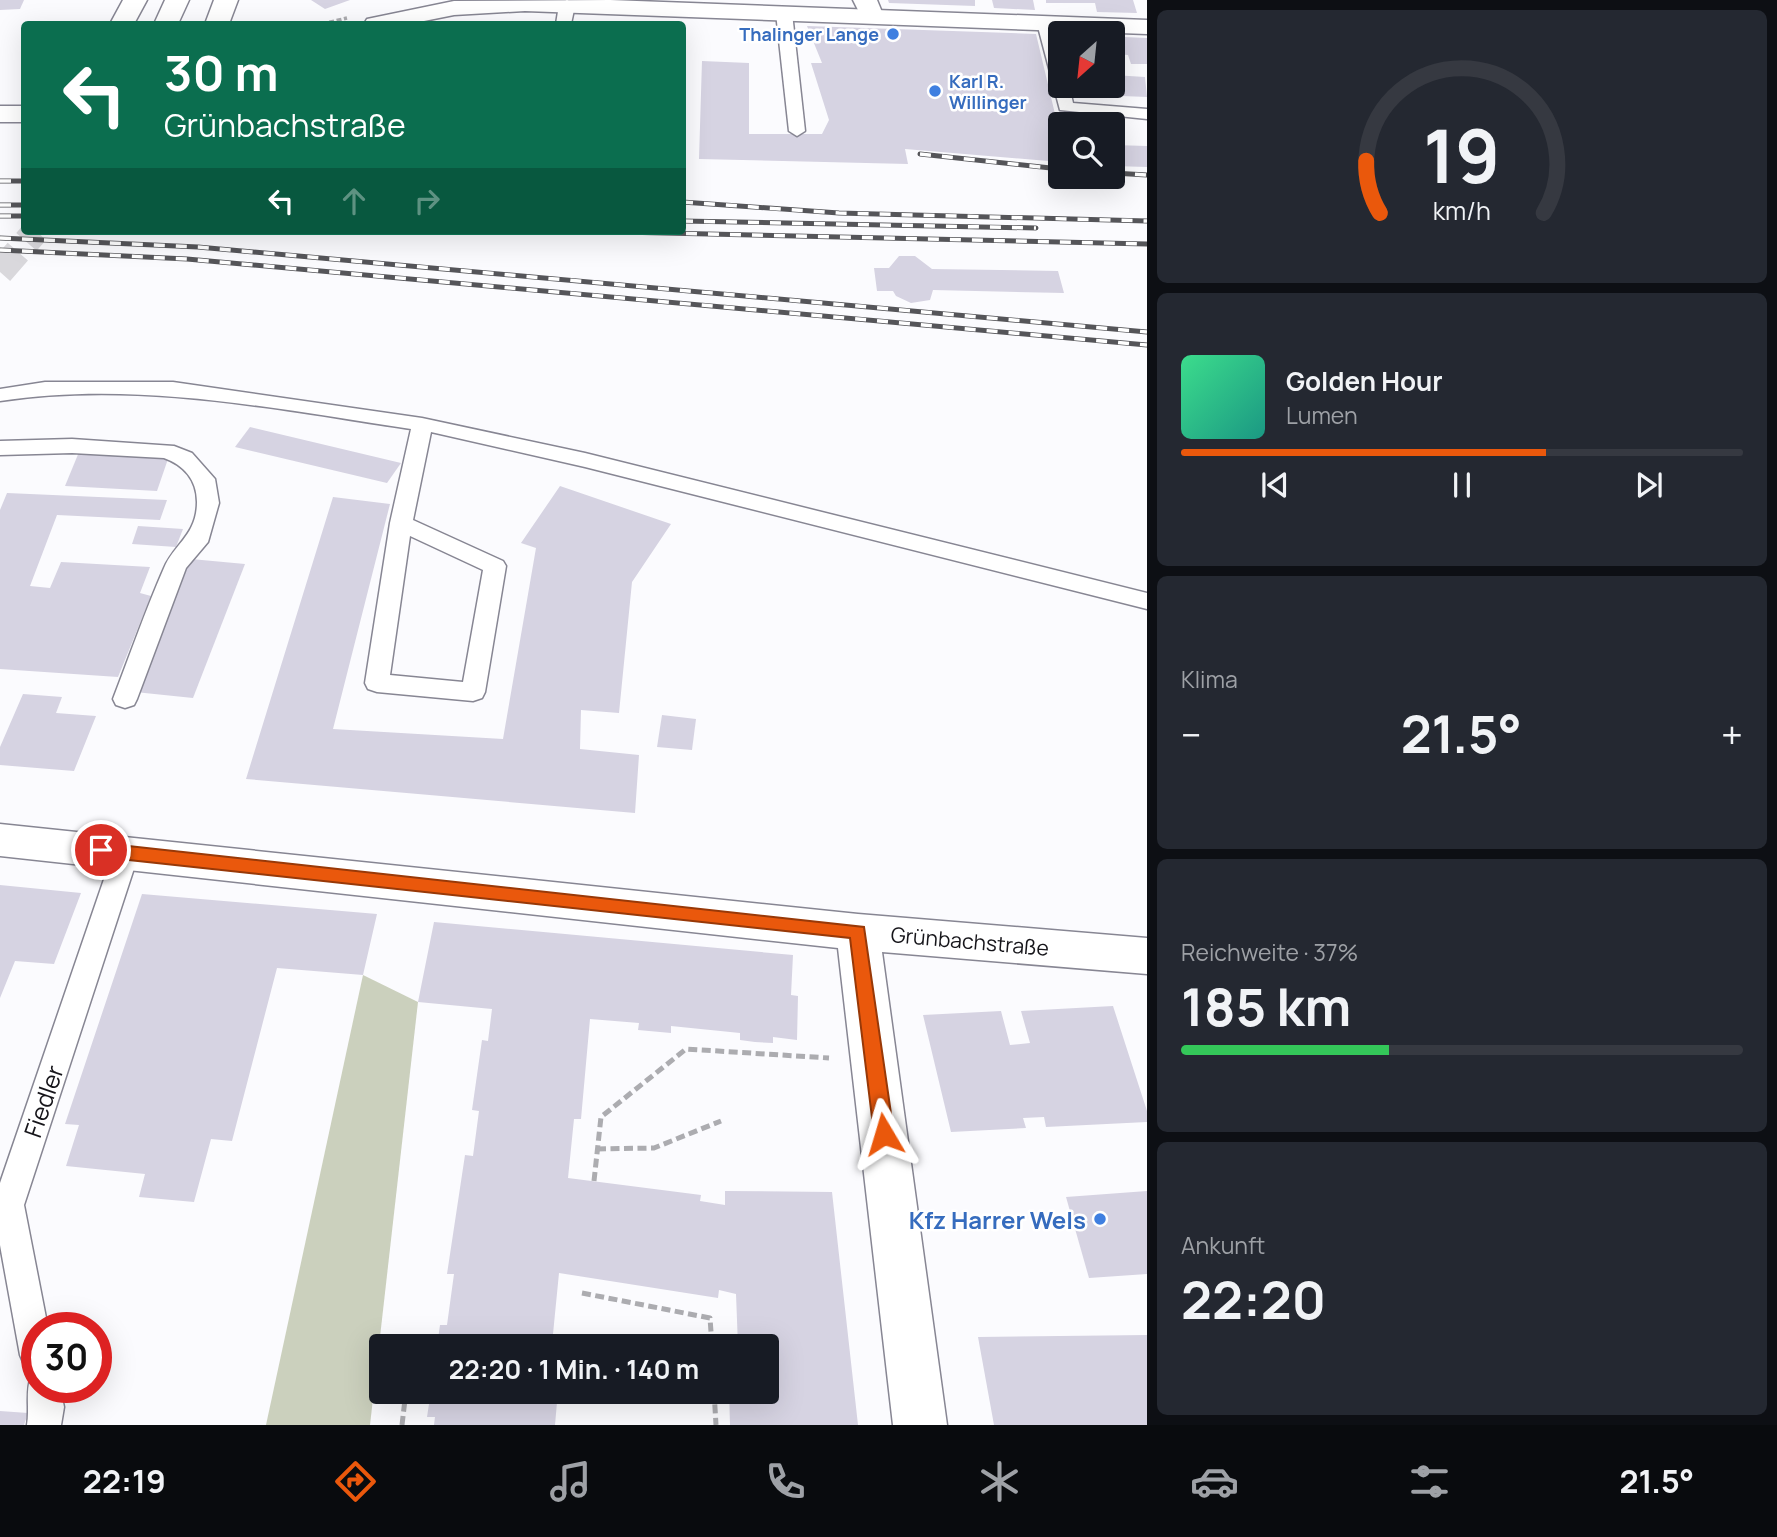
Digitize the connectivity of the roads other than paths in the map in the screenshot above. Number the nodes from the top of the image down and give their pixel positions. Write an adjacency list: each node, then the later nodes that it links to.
1 (135, 0): 7 (street)
2 (177, 0): 8 (street)
3 (226, 0): 9 (street)
4 (869, 8): 5 (street); 11 (street)
5 (784, 13): 6 (street); 16 (lane)
6 (565, 15): 10 (street)
7 (123, 21)
8 (167, 21)
9 (218, 21)
10 (391, 21)
11 (1045, 23): 12 (street); 15 (lane)
12 (1147, 27)
13 (0, 114): 14 (street)
14 (21, 114)
15 (1147, 114)
16 (797, 131)
17 (0, 395): 18 (lane)
18 (422, 424): 20 (lane); 21 (lane)
19 (0, 448): 22 (lane)
20 (401, 523): 20 (lane)
21 (1147, 601)
22 (125, 699)
23 (0, 840): 24 (street, Grünbachstraße)
24 (126, 853): 25 (street, Grünbachstraße); 27 (lane, Fiedler)
25 (858, 932): 26 (street, Grünbachstraße); 30 (street)
26 (1147, 956)
27 (29, 1312)
28 (46, 1403): 29 (lane)
29 (44, 1425)
30 (920, 1425)

